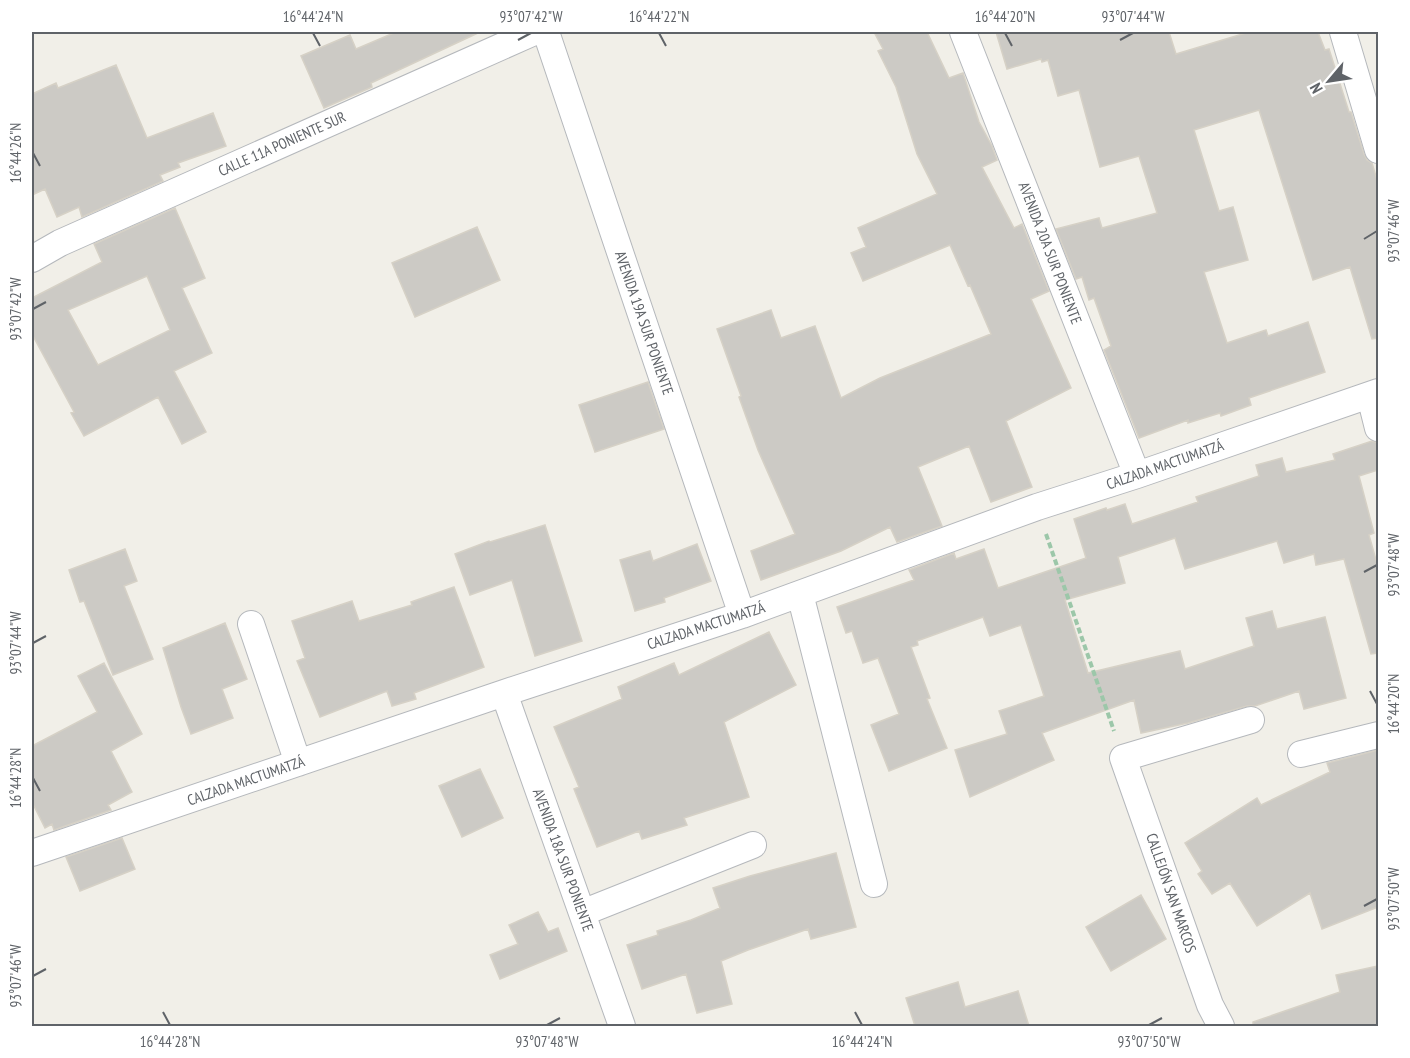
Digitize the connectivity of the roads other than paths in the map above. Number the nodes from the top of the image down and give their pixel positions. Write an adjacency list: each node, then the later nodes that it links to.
1 (534, 32): 6 (street, CALLE 11A PONIENTE SUR)
2 (546, 32): 11 (street, AVENIDA 19A SUR PONIENTE)
3 (963, 32): 9 (street, AVENIDA 20A SUR PONIENTE)
4 (1343, 32): 5 (street)
5 (1378, 150)
6 (32, 259)
7 (1374, 394): 8 (street); 9 (street, CALZADA MACTUMATZÁ)
8 (1378, 428)
9 (1137, 476): 10 (street, CALZADA MACTUMATZÁ)
10 (800, 594): 11 (street, CALZADA MACTUMATZÁ); 20 (street)
11 (742, 615): 13 (street, CALZADA MACTUMATZÁ)
12 (251, 624): 17 (street)
13 (504, 693): 17 (street, CALZADA MACTUMATZÁ); 21 (street, AVENIDA 18A SUR PONIENTE)
14 (1251, 720): 23 (street, CALLEJÓN SAN MARCOS)
15 (1378, 735): 16 (street)
16 (1301, 754)
17 (298, 763): 19 (street, CALZADA MACTUMATZÁ)
18 (753, 845): 21 (street)
19 (32, 853)
20 (874, 884)
21 (582, 913): 22 (street, AVENIDA 18A SUR PONIENTE)
22 (622, 1026)
23 (1221, 1026)

